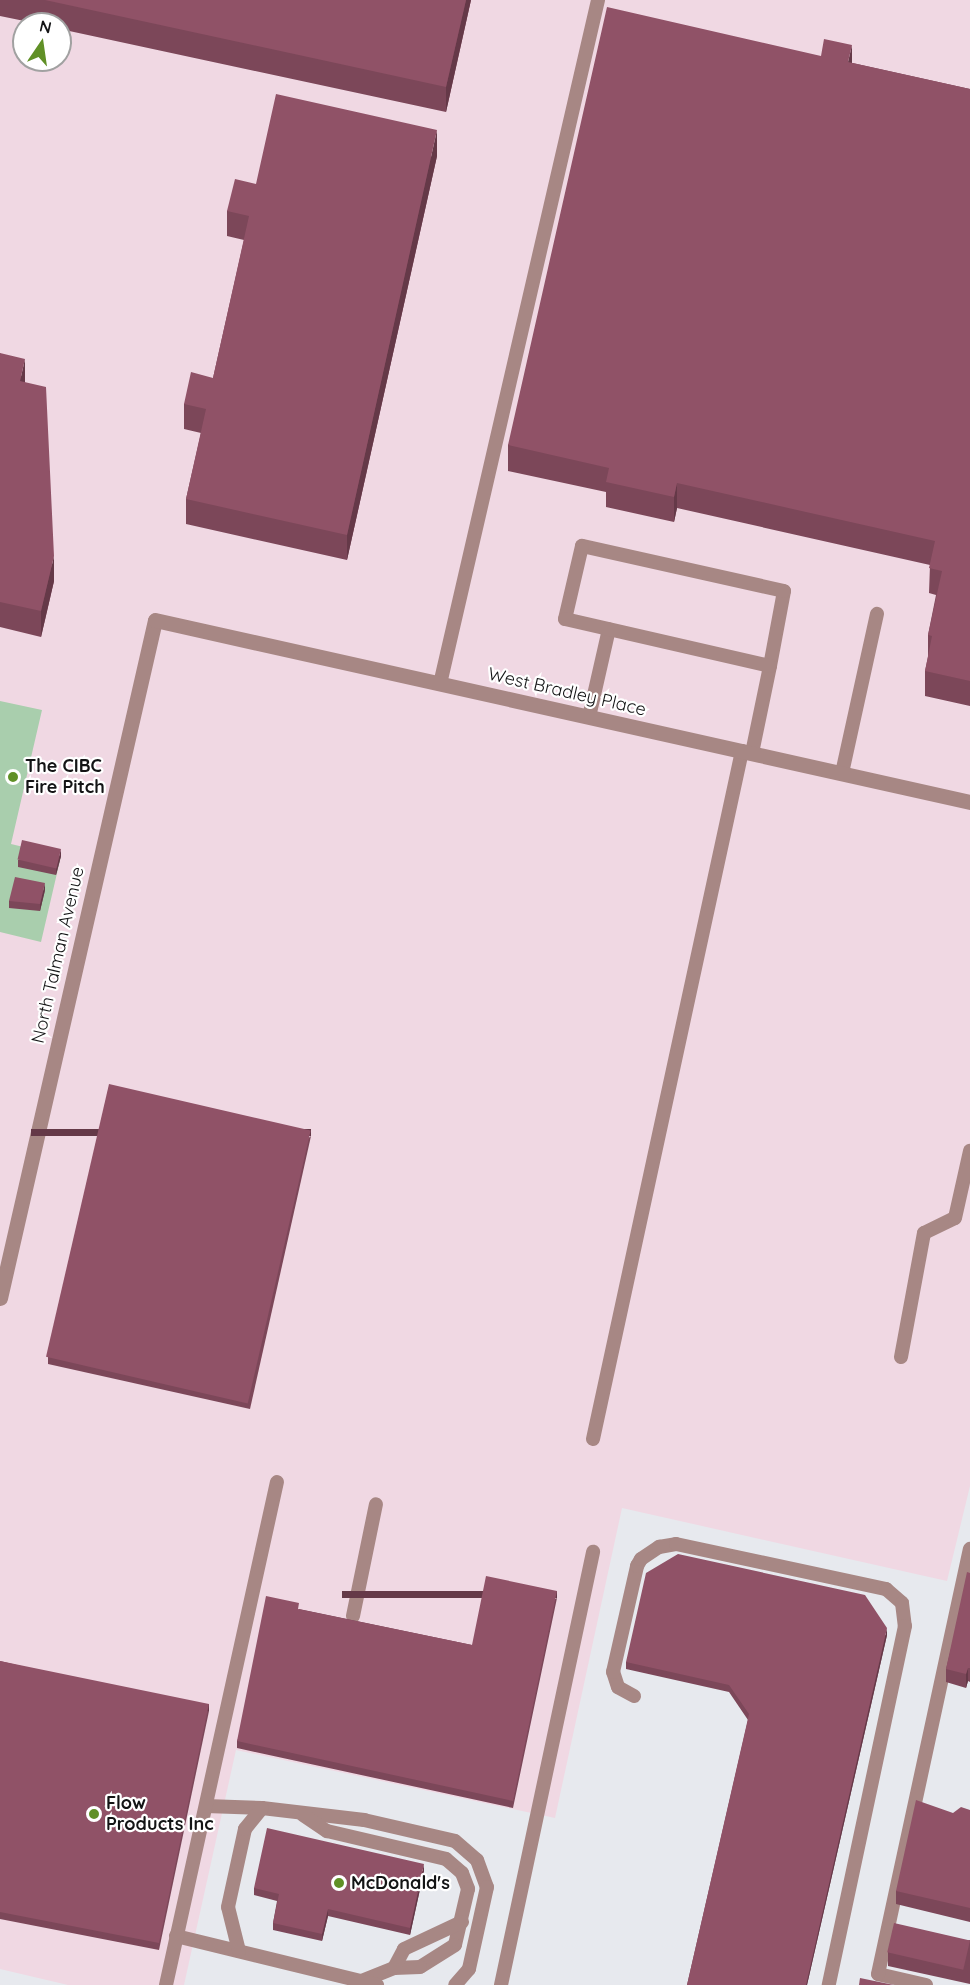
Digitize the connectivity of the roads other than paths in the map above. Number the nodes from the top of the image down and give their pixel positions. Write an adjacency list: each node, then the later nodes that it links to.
1 (598, 0): 6 (lane)
2 (877, 614): 9 (lane)
3 (155, 620): 6 (street, West Bradley Place); 12 (street, North Talman Avenue)
4 (609, 629): 5 (lane); 5 (lane); 7 (lane)
5 (770, 666): 8 (lane)
6 (440, 684): 7 (street, West Bradley Place)
7 (589, 717): 8 (street, West Bradley Place)
8 (747, 752): 9 (street, West Bradley Place); 14 (lane)
9 (842, 773): 10 (street, West Bradley Place)
10 (970, 802)
11 (970, 1151): 13 (lane)
12 (0, 1298)
13 (900, 1357)
14 (593, 1439)
15 (277, 1482): 21 (lane)
16 (376, 1504): 19 (lane)
17 (970, 1549): 34 (lane)
18 (593, 1552): 32 (lane)
19 (353, 1616)
20 (634, 1696): 33 (lane)
21 (206, 1806): 22 (lane); 25 (lane)
22 (262, 1808): 23 (lane); 26 (lane)
23 (299, 1812): 24 (lane); 31 (lane)
24 (462, 1922): 27 (lane); 27 (lane)
25 (176, 1936): 26 (lane); 29 (lane)
26 (239, 1951): 28 (lane)
27 (394, 1968): 28 (lane)
28 (361, 1981): 30 (lane)
29 (166, 1985)
30 (377, 1985)
31 (455, 1985)
32 (501, 1985)
33 (829, 1985)
34 (926, 1985)

